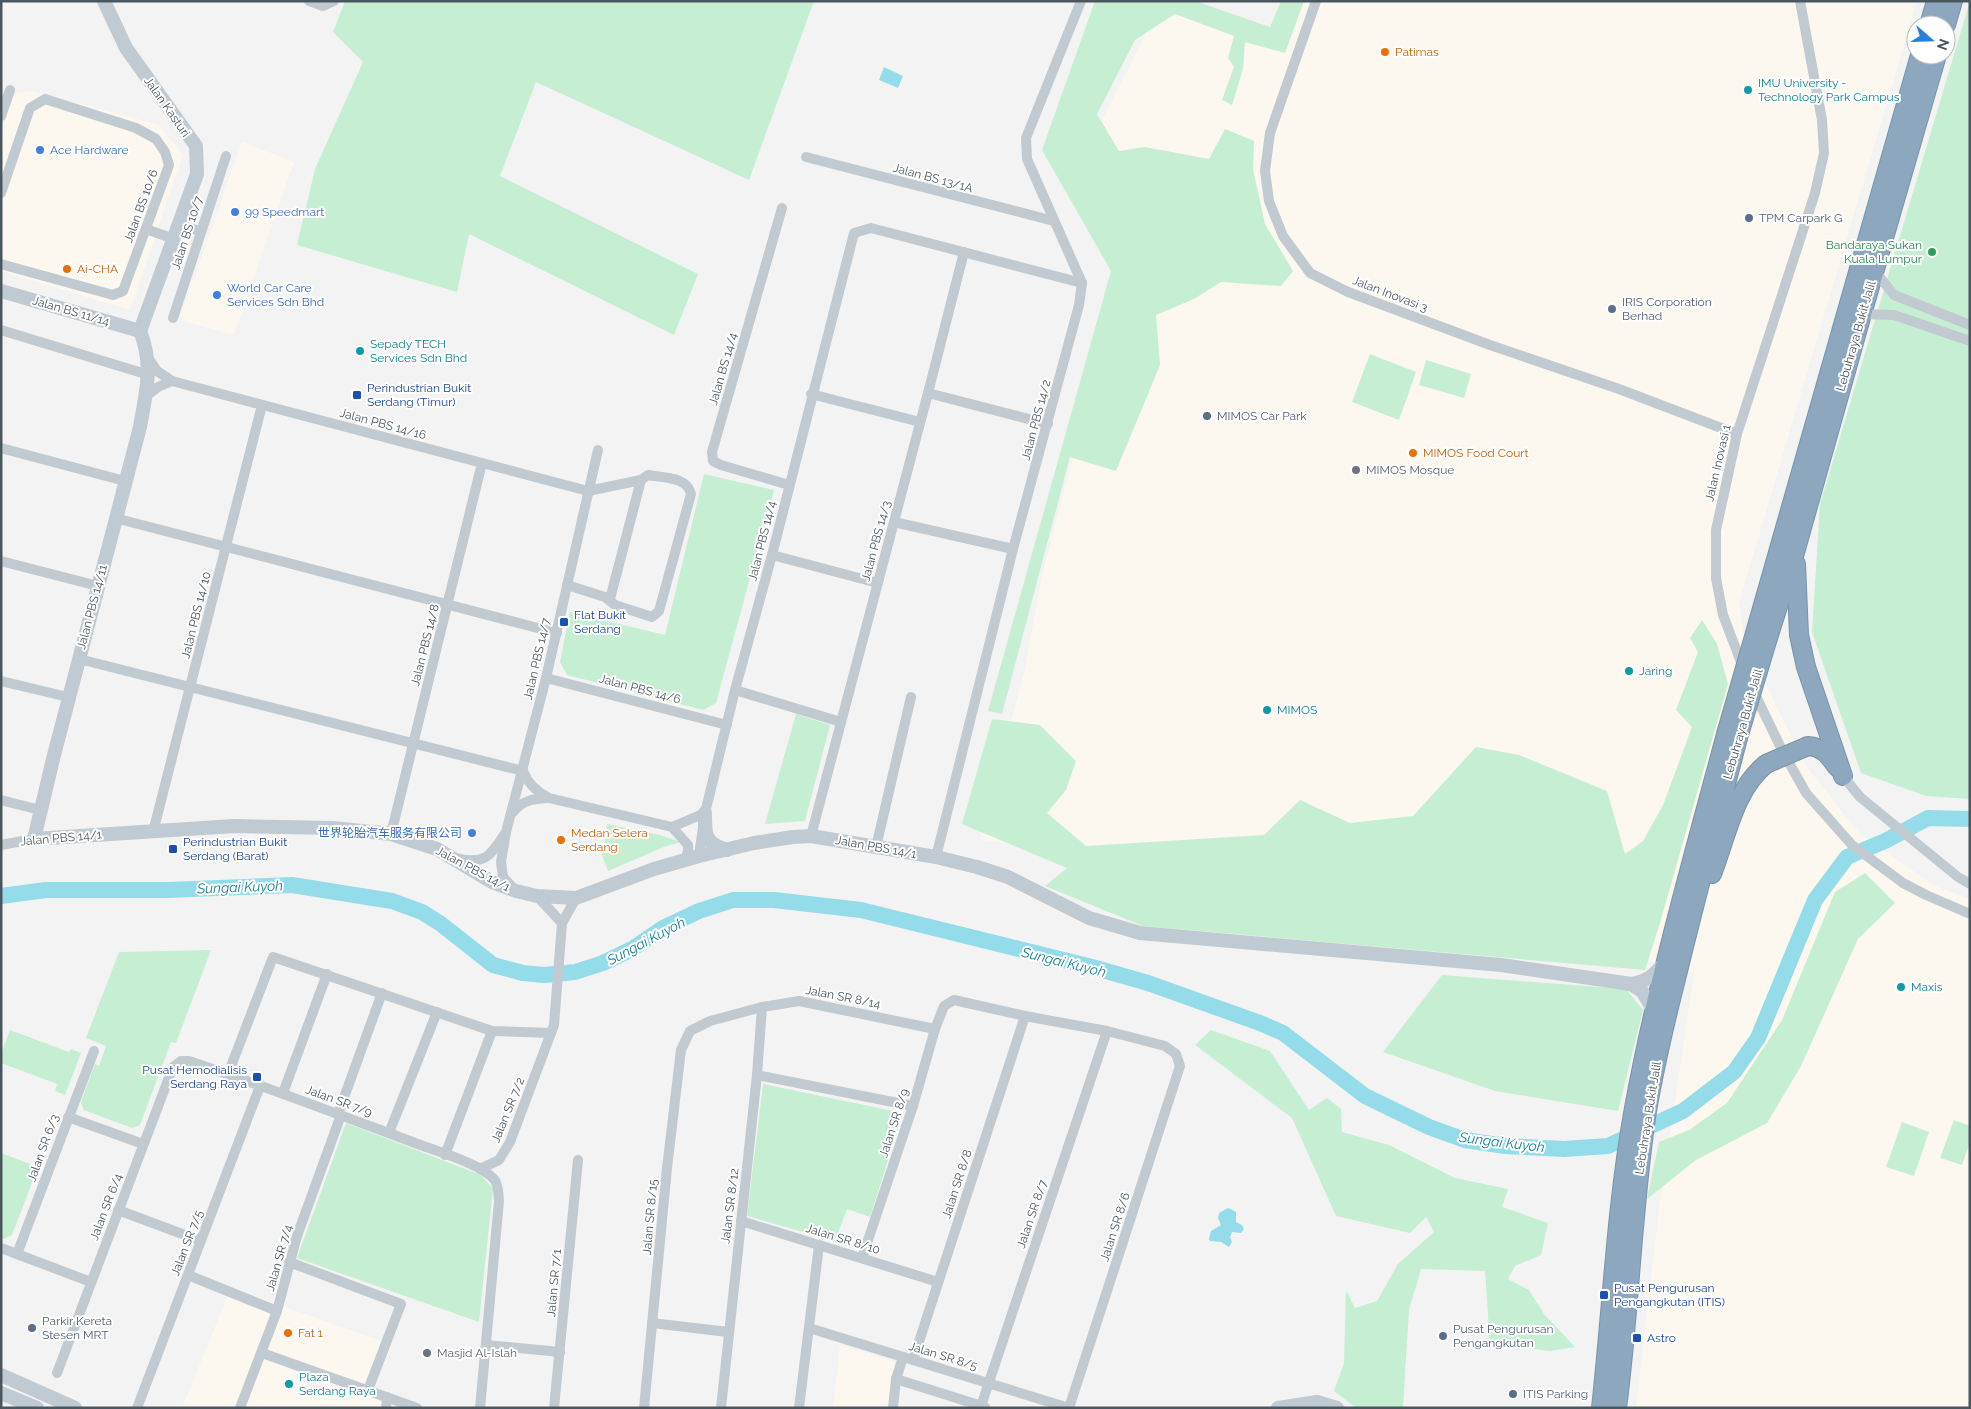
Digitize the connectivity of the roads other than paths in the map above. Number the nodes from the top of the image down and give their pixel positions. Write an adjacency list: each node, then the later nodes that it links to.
1 (104, 1): 20 (street, Jalan Kasturi)
2 (308, 1): 3 (street)
3 (334, 1)
4 (1081, 1): 19 (street)
5 (1316, 1): 44 (street, Jalan Inovasi 3)
6 (1800, 1): 44 (street, Jalan Inovasi 1)
7 (1936, 1): 9 (highway)
8 (1953, 1): 10 (highway)
9 (1932, 15)
10 (1949, 15)
11 (1917, 65): 65 (highway, Lebuhraya Bukit Jalil)
12 (1934, 65): 26 (highway, Lebuhraya Bukit Jalil)
13 (10, 90): 14 (street)
14 (1, 116)
15 (226, 156): 22 (street, Jalan BS 10/7)
16 (806, 157): 19 (street, Jalan BS 13/1A)
17 (1, 193): 21 (street, Jalan BS 10/6)
18 (782, 208): 50 (street, Jalan BS 14/4)
19 (1054, 221): 27 (street)
20 (179, 225): 22 (street); 23 (street, Jalan Kasturi)
21 (146, 229): 23 (street); 25 (street, Jalan BS 10/6)
22 (200, 231): 30 (street, Jalan BS 10/7)
23 (174, 239): 33 (street, Jalan Kasturi)
24 (964, 252): 27 (street); 38 (street, Jalan PBS 14/3); 39 (street, Jalan PBS 14/4)
25 (1, 264)
26 (1875, 271): 29 (highway, Lebuhraya Bukit Jalil); 31 (street)
27 (1082, 283): 43 (street, Jalan PBS 14/2)
28 (1, 291): 33 (street, Jalan BS 11/14)
29 (1862, 314): 34 (street); 57 (highway, Lebuhraya Bukit Jalil)
30 (173, 318)
31 (1970, 325)
32 (1, 330): 36 (street)
33 (140, 331): 35 (street, Jalan PBS 14/11)
34 (1970, 341)
35 (146, 354): 36 (street, Jalan PBS 14/11); 37 (street)
36 (149, 375): 40 (street, Jalan PBS 14/11)
37 (172, 381): 40 (street); 41 (street, Jalan PBS 14/16)
38 (928, 392): 42 (street, Jalan PBS 14/3); 43 (street)
39 (812, 394): 42 (street); 50 (street, Jalan PBS 14/4)
40 (145, 397): 49 (street, Jalan PBS 14/11)
41 (262, 405): 47 (street, Jalan PBS 14/16); 54 (street, Jalan PBS 14/10)
42 (920, 422): 53 (street, Jalan PBS 14/3)
43 (1048, 424): 55 (street, Jalan PBS 14/2)
44 (1737, 434): 101 (street, Jalan Inovasi 1)
45 (1, 448): 49 (street)
46 (598, 450): 51 (street, Jalan PBS 14/7)
47 (482, 463): 51 (street, Jalan PBS 14/16); 63 (street, Jalan PBS 14/8)
48 (640, 480): 51 (street); 62 (street); 62 (street)
49 (125, 481): 52 (street, Jalan PBS 14/11)
50 (789, 485): 56 (street, Jalan PBS 14/4)
51 (588, 491): 60 (street, Jalan PBS 14/7)
52 (115, 518): 54 (street); 61 (street, Jalan PBS 14/11)
53 (894, 522): 55 (street); 59 (street, Jalan PBS 14/3)
54 (226, 547): 63 (street); 69 (street, Jalan PBS 14/10)
55 (1013, 549): 95 (street, Jalan PBS 14/2)
56 (772, 556): 59 (street); 70 (street, Jalan PBS 14/4)
57 (1794, 556): 65 (highway, Lebuhraya Bukit Jalil); 78 (highway)
58 (1, 561): 61 (street)
59 (878, 583): 73 (street, Jalan PBS 14/3)
60 (567, 585): 62 (street); 64 (street, Jalan PBS 14/7)
61 (98, 586): 66 (street, Jalan PBS 14/11)
62 (610, 599)
63 (448, 605): 64 (street); 76 (street, Jalan PBS 14/8)
64 (556, 633): 67 (street, Jalan PBS 14/7)
65 (1762, 635): 75 (highway, Lebuhraya Bukit Jalil, bridge)
66 (79, 660): 69 (street); 72 (street, Jalan PBS 14/11)
67 (546, 678): 74 (street, Jalan PBS 14/6); 77 (street, Jalan PBS 14/7)
68 (1, 681): 72 (street)
69 (190, 687): 76 (street); 85 (street, Jalan PBS 14/10)
70 (735, 690): 73 (street); 74 (street, Jalan PBS 14/4)
71 (911, 697): 91 (street)
72 (68, 698): 81 (street, Jalan PBS 14/11)
73 (841, 722): 88 (street, Jalan PBS 14/3)
74 (727, 725): 83 (street, Jalan PBS 14/4)
75 (1732, 736): 103 (highway, Lebuhraya Bukit Jalil); 104 (highway, Lebuhraya Bukit Jalil)
76 (413, 743): 77 (street); 87 (street, Jalan PBS 14/8)
77 (523, 771): 79 (street); 82 (street, Jalan PBS 14/7)
78 (1844, 776): 97 (street); 103 (highway, bridge)
79 (549, 798): 82 (street); 84 (street)
80 (1, 800): 81 (street)
81 (40, 810): 89 (street, Jalan PBS 14/11)
82 (512, 813): 86 (street, Jalan PBS 14/7)
83 (706, 813): 84 (street); 92 (street); 93 (street, Jalan PBS 14/4)
84 (672, 827): 96 (street)
85 (153, 832): 87 (street, Jalan PBS 14/1); 89 (street, Jalan PBS 14/1)
86 (506, 832): 94 (street, Jalan PBS 14/7); 98 (street, Jalan PBS 14/7)
87 (391, 834): 94 (street, Jalan PBS 14/1)
88 (811, 836): 91 (street, Jalan PBS 14/1); 92 (street, Jalan PBS 14/1)
89 (34, 838): 90 (street, Jalan PBS 14/1)
90 (1, 845)
91 (876, 847): 95 (street, Jalan PBS 14/1)
92 (727, 850): 93 (street, Jalan PBS 14/1)
93 (699, 856): 96 (street, Jalan PBS 14/1)
94 (452, 857): 98 (street, Jalan PBS 14/1)
95 (936, 857): 106 (street, Jalan PBS 14/1)
96 (685, 860): 100 (street, Jalan PBS 14/1)
97 (1970, 884)
98 (516, 892): 99 (street, Jalan PBS 14/1)
99 (537, 896): 100 (street, Jalan PBS 14/1); 102 (street)
100 (576, 898): 102 (street, Jalan SR 7/2)
101 (1970, 914)
102 (562, 927): 112 (street, Jalan SR 7/2)
103 (1684, 946): 124 (highway, Lebuhraya Bukit Jalil)
104 (1667, 959): 106 (street); 109 (highway, Lebuhraya Bukit Jalil)
105 (327, 974): 107 (street); 119 (street); 122 (street)
106 (1631, 984): 109 (street)
107 (382, 992): 110 (street); 125 (street, Jalan SR 7/4)
108 (762, 1006): 113 (street, Jalan SR 8/14); 115 (street, Jalan SR 8/14); 120 (street, Jalan SR 8/12)
109 (1654, 1011): 124 (highway, Lebuhraya Bukit Jalil)
110 (437, 1012): 114 (street); 127 (street)
111 (1025, 1016): 113 (street, Jalan SR 8/9); 116 (street); 143 (street, Jalan SR 8/8)
112 (552, 1029): 114 (street); 131 (street, Jalan SR 7/2)
113 (935, 1029): 123 (street, Jalan SR 8/9)
114 (492, 1031): 129 (street)
115 (690, 1031): 145 (street, Jalan SR 8/15)
116 (1107, 1031): 155 (street, Jalan SR 8/7); 171 (street, Jalan SR 8/6)
117 (94, 1051): 126 (street, Jalan SR 6/3)
118 (189, 1061): 119 (street, Jalan SR 7/9); 128 (street, Jalan SR 6/4)
119 (228, 1074): 121 (street, Jalan SR 7/9)
120 (757, 1075): 123 (street); 134 (street, Jalan SR 8/12)
121 (260, 1086): 122 (street, Jalan SR 7/9); 135 (street, Jalan SR 7/5)
122 (282, 1093): 125 (street, Jalan SR 7/9)
123 (912, 1106): 139 (street, Jalan SR 8/9)
124 (1641, 1109): 132 (highway, Lebuhraya Bukit Jalil)
125 (340, 1114): 127 (street, Jalan SR 7/9); 140 (street, Jalan SR 7/4)
126 (68, 1117): 128 (street); 138 (street, Jalan SR 6/3)
127 (388, 1133): 129 (street, Jalan SR 7/9)
128 (143, 1144): 133 (street, Jalan SR 6/4)
129 (445, 1154): 131 (street, Jalan SR 7/9)
130 (578, 1160): 149 (street, Jalan SR 7/1)
131 (480, 1168): 148 (street)
132 (1630, 1176): 174 (highway, Lebuhraya Bukit Jalil); 175 (highway, Lebuhraya Bukit Jalil)
133 (118, 1210): 135 (street); 142 (street, Jalan SR 6/4)
134 (741, 1221): 136 (street, Jalan SR 8/10); 147 (street, Jalan SR 8/12)
135 (201, 1241): 141 (street, Jalan SR 7/5)
136 (819, 1245): 139 (street, Jalan SR 8/10); 146 (street)
137 (1, 1248): 138 (street)
138 (17, 1254): 142 (street)
139 (862, 1258): 143 (street, Jalan SR 8/10)
140 (289, 1262): 144 (street, Jalan SR 7/4); 156 (street)
141 (188, 1275): 144 (street); 162 (street, Jalan SR 7/5)
142 (91, 1282): 152 (street, Jalan SR 6/4)
143 (938, 1282): 151 (street, Jalan SR 8/8)
144 (277, 1311): 150 (street, Jalan SR 7/4)
145 (652, 1323): 147 (street); 167 (street, Jalan SR 8/15)
146 (809, 1328): 151 (street, Jalan SR 8/5); 169 (street)
147 (728, 1332): 168 (street, Jalan SR 8/12)
148 (486, 1345): 149 (street); 165 (street)
149 (560, 1352): 166 (street, Jalan SR 7/1)
150 (262, 1353): 156 (street); 163 (street, Jalan SR 7/4)
151 (908, 1358): 154 (street, Jalan SR 8/8); 155 (street, Jalan SR 8/5)
152 (57, 1373)
153 (1, 1375): 161 (street)
154 (896, 1379): 159 (street); 170 (street, Jalan SR 8/8)
155 (989, 1383): 159 (street, Jalan SR 8/7); 171 (street, Jalan SR 8/5)
156 (368, 1390): 158 (street)
157 (1, 1393): 160 (street)
158 (386, 1402): 164 (street)
159 (983, 1407)
160 (37, 1408)
161 (75, 1408)
162 (137, 1408)
163 (240, 1408)
164 (417, 1408)
165 (480, 1408)
166 (554, 1408)
167 (644, 1408)
168 (721, 1408)
169 (800, 1408)
170 (893, 1408)
171 (1069, 1408)
172 (1278, 1408): 173 (street)
173 (1337, 1408)
174 (1601, 1408)
175 (1617, 1408)

